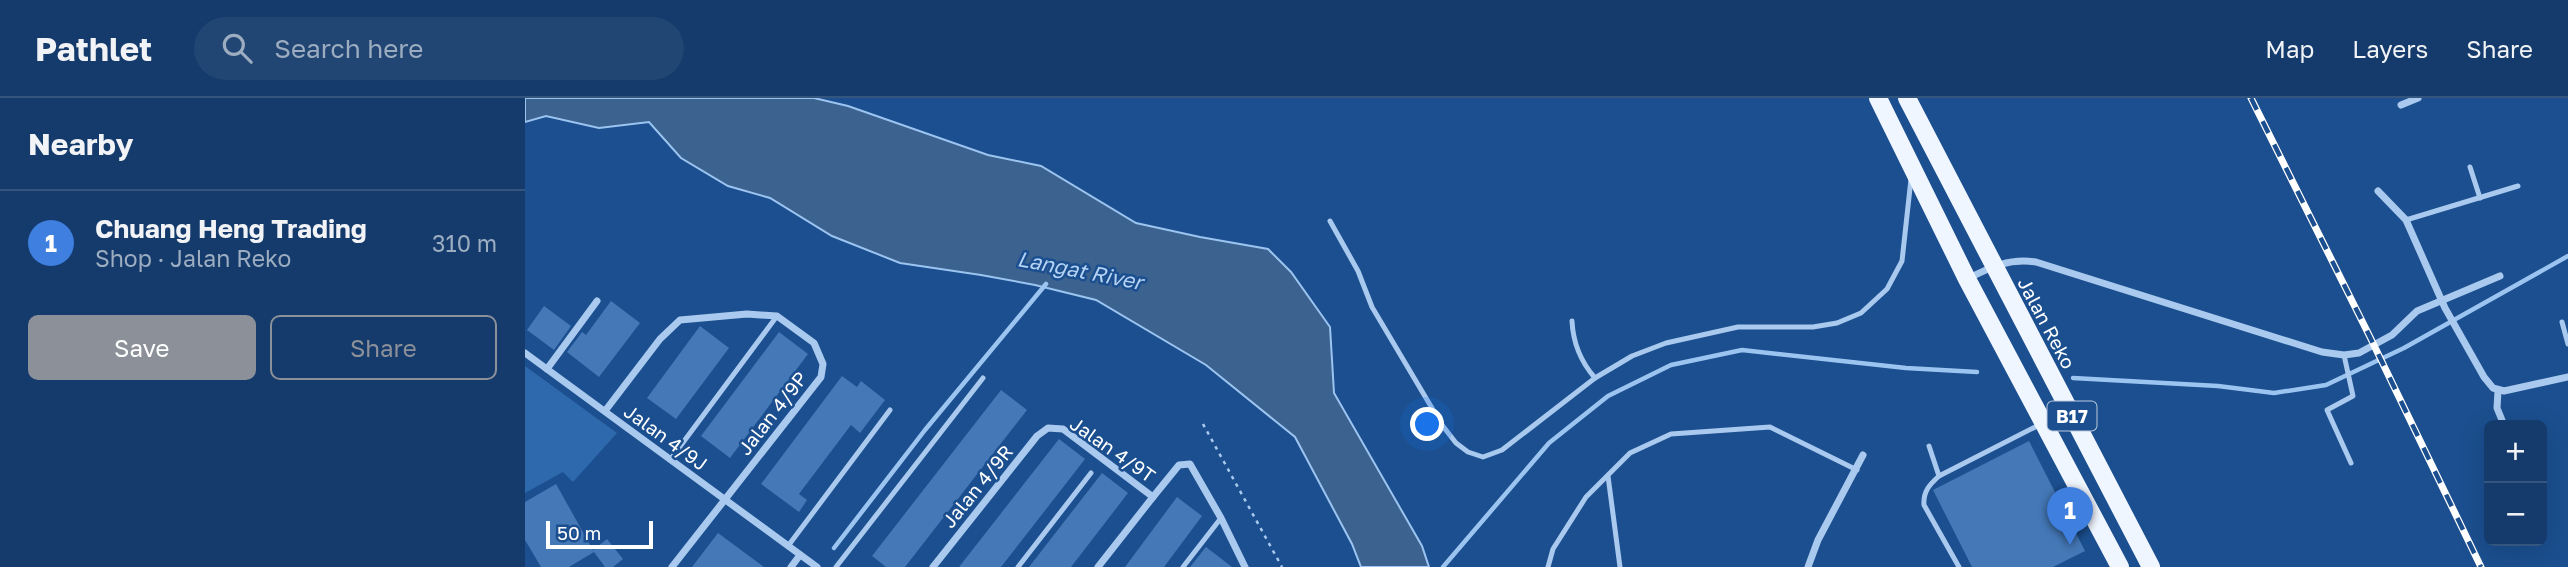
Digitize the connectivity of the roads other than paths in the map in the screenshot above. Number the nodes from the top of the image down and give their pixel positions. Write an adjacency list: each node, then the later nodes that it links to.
1 (1878, 98): 6 (main road, B17)
2 (1907, 98): 12 (main road, Jalan Reko / B17)
3 (2418, 98): 4 (street)
4 (2401, 105)
5 (2470, 167): 9 (lane)
6 (1912, 169): 14 (main road, B17); 26 (lane)
7 (2518, 186): 9 (lane)
8 (2378, 191): 10 (street)
9 (2480, 198): 10 (lane)
10 (2406, 220): 16 (street)
11 (1330, 221): 26 (lane)
12 (1993, 265): 14 (street); 22 (street); 60 (main road, Jalan Reko / B17)
13 (2501, 276): 16 (street)
14 (1966, 279): 31 (main road, B17)
15 (597, 301): 23 (street)
16 (2443, 305): 22 (street); 27 (street)
17 (778, 316): 29 (street); 35 (lane); 42 (street, Jalan 4/9P)
18 (1572, 321): 26 (lane)
19 (2562, 322): 20 (lane)
20 (2568, 344)
21 (525, 353): 23 (street, Jalan 4/9J)
22 (2344, 355): 36 (lane)
23 (547, 369): 29 (street, Jalan 4/9J)
24 (2568, 377): 27 (street)
25 (983, 378): 49 (lane)
26 (1595, 378)
27 (2498, 391): 30 (street)
28 (890, 410): 44 (lane)
29 (604, 411): 35 (street, Jalan 4/9J)
30 (2502, 420)
31 (2043, 423): 40 (lane); 59 (main road, B17)
32 (1048, 428): 41 (street, Jalan 4/9T); 50 (street, Jalan 4/9R)
33 (1929, 446): 40 (lane)
34 (1863, 455): 37 (street)
35 (670, 460): 42 (street, Jalan 4/9J)
36 (2351, 463)
37 (1857, 470): 39 (lane); 57 (street)
38 (1091, 473): 51 (lane)
39 (1608, 476): 55 (lane); 56 (lane)
40 (1938, 477): 58 (lane)
41 (1153, 497): 43 (street); 52 (street, Jalan 4/9T)
42 (724, 499): 44 (street, Jalan 4/9J); 46 (street)
43 (1221, 518): 53 (lane); 54 (street)
44 (789, 546): 45 (street, Jalan 4/9J)
45 (800, 555): 47 (street); 48 (street, Jalan 4/9J)
46 (672, 567)
47 (791, 567)
48 (817, 567)
49 (836, 567)
50 (933, 567)
51 (1018, 567)
52 (1098, 567)
53 (1183, 567)
54 (1245, 567)
55 (1548, 567)
56 (1620, 567)
57 (1808, 567)
58 (1959, 567)
59 (2120, 567)
60 (2151, 567)

